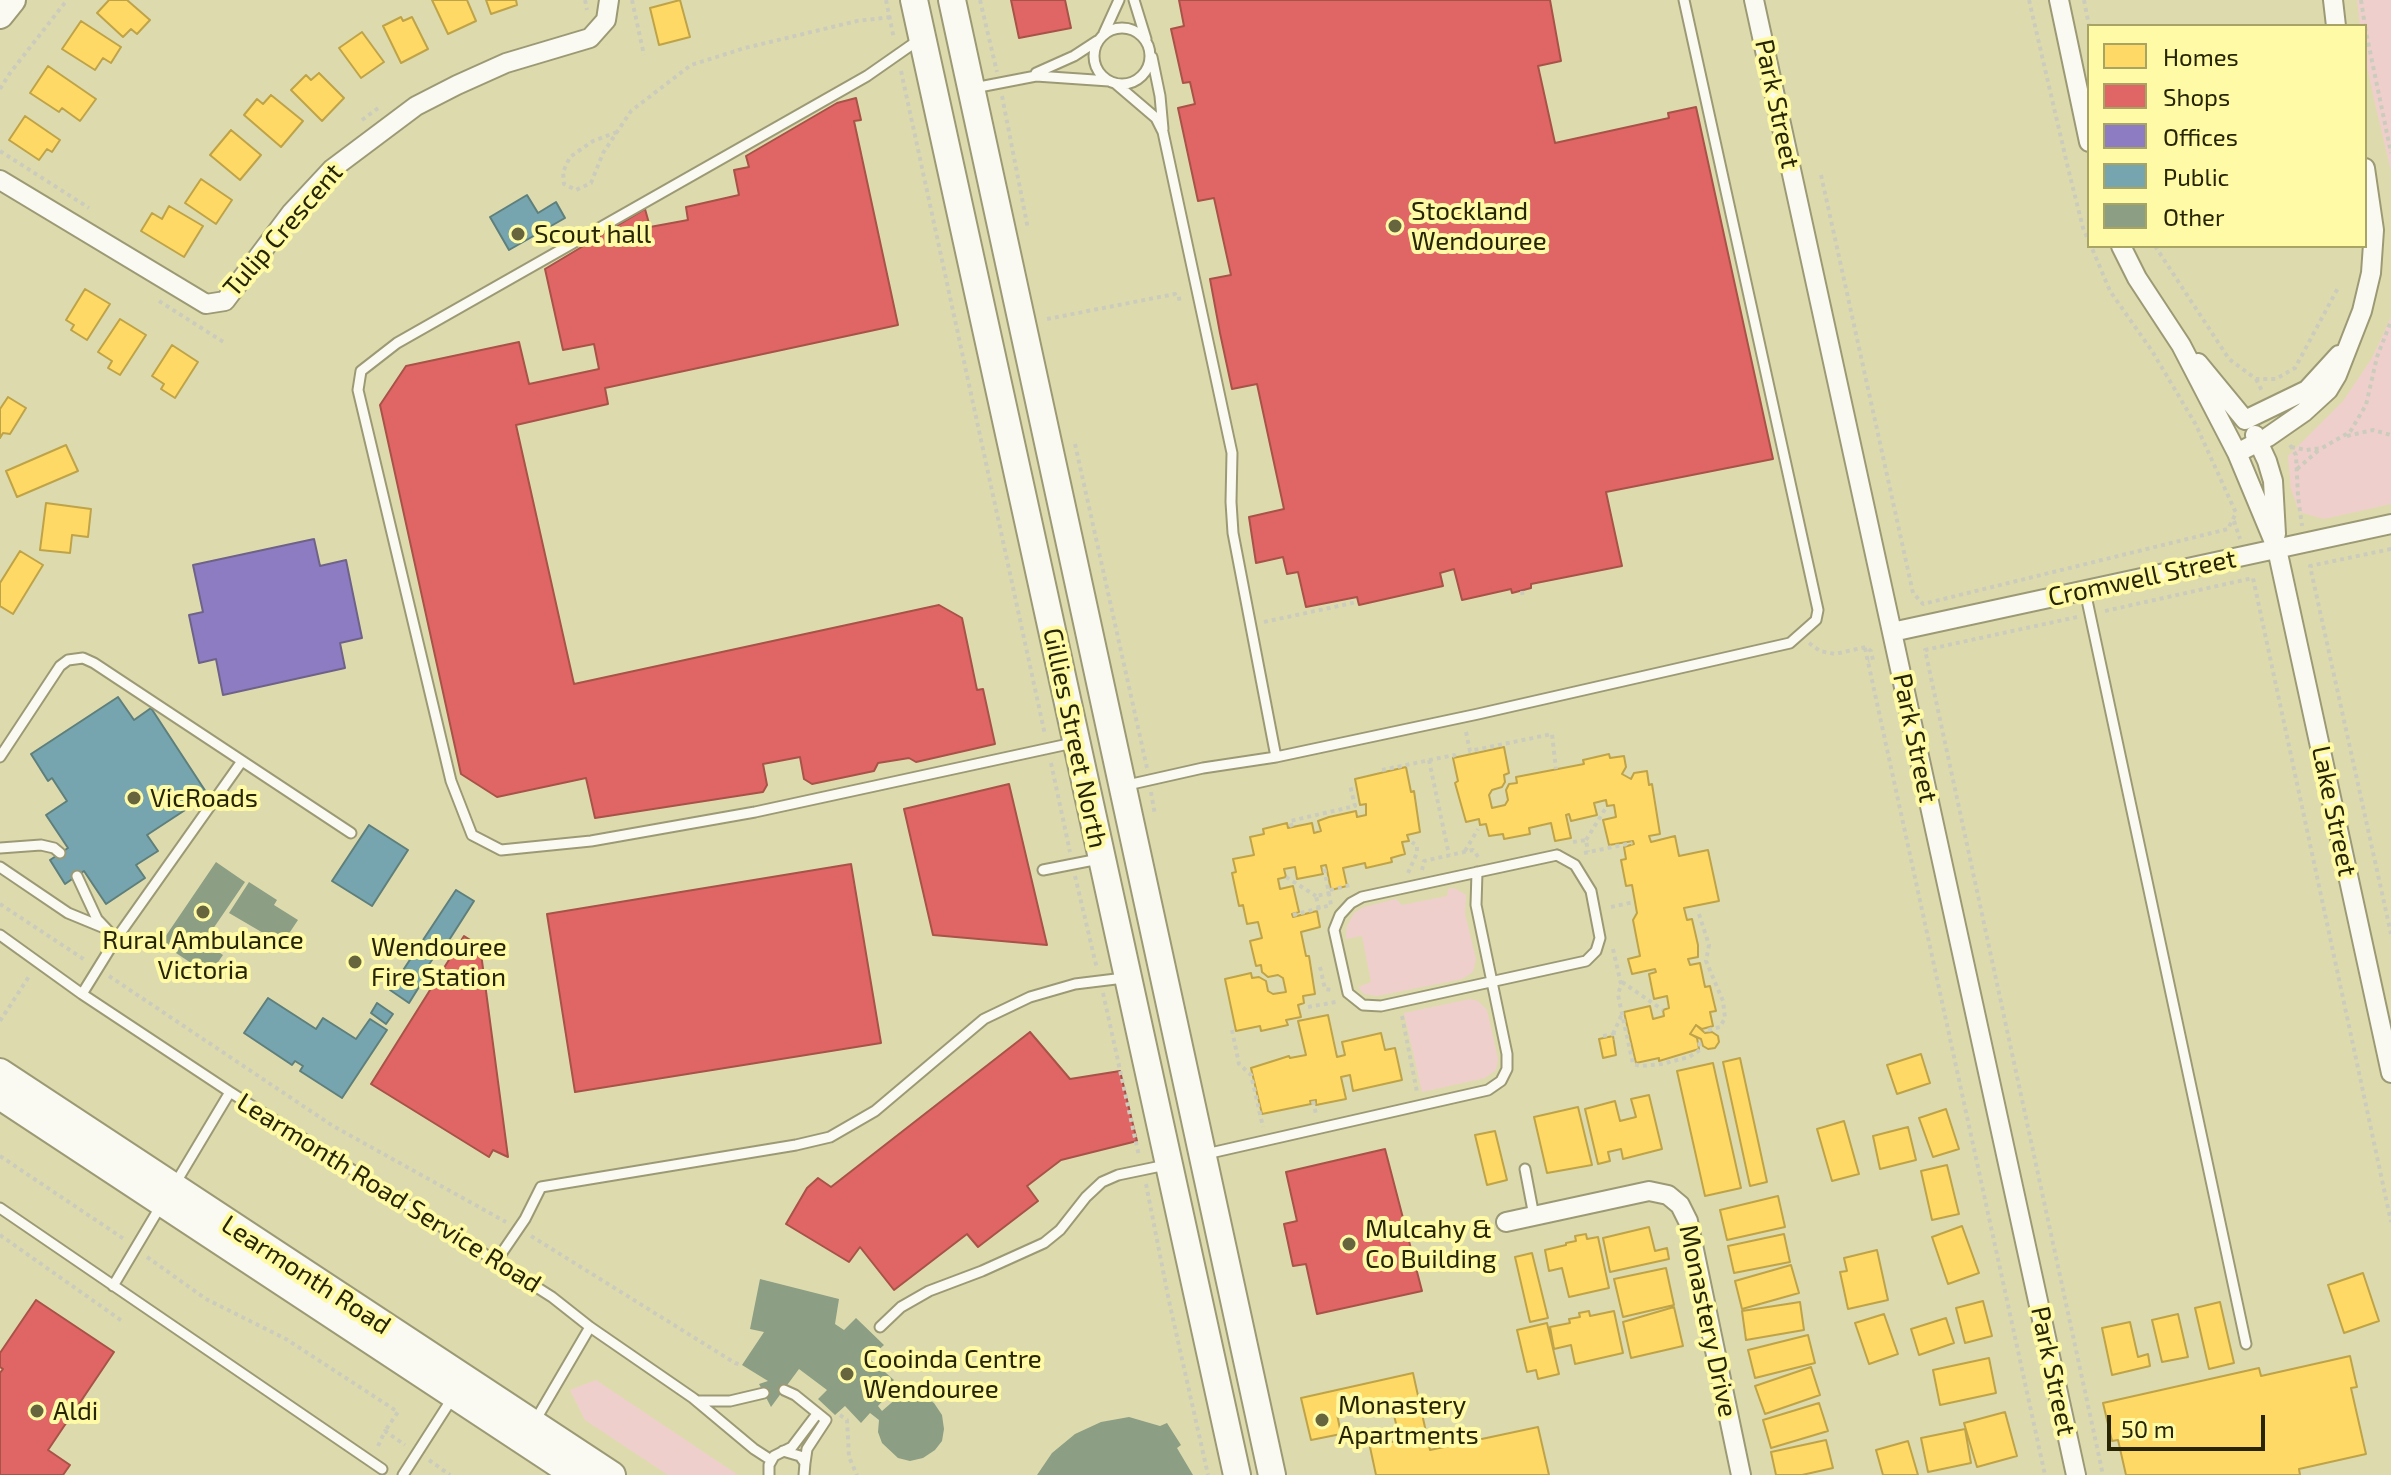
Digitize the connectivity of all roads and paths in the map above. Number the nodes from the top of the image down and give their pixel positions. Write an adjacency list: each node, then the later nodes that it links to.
1 (12, 0): 15 (main road)
2 (67, 0): 26 (path)
3 (609, 0): 35 (street, Tulip Crescent)
4 (632, 0): 23 (path)
5 (952, 0): 27 (main road, Gillies Street North)
6 (1119, 0): 21 (lane)
7 (1134, 0): 22 (lane)
8 (1684, 0): 65 (lane)
9 (1754, 0): 64 (street, Park Street)
10 (2029, 0): 36 (path)
11 (2059, 0): 31 (street)
12 (2084, 0): 17 (path)
13 (2333, 0): 18 (street)
14 (2361, 0): 19 (path)
15 (0, 15)
16 (918, 17): 28 (main road, Gillies Street North); 29 (path); 68 (lane)
17 (2089, 24)
18 (2336, 24)
19 (2365, 24)
20 (2367, 37): 32 (path)
21 (1100, 38): 22 (lane); 24 (lane); 25 (lane)
22 (1149, 46): 25 (lane); 30 (lane)
23 (644, 55)
24 (1014, 80): 25 (lane); 27 (lane)
25 (1112, 82): 30 (lane)
26 (0, 89)
27 (971, 89): 28 (main road); 77 (main road, Gillies Street North)
28 (936, 96): 68 (main road, Gillies Street North)
29 (617, 132): 29 (path)
30 (1163, 132): 41 (lane)
31 (2087, 133)
32 (2391, 153)
33 (1821, 175): 37 (path)
34 (2367, 178): 44 (street)
35 (0, 180)
36 (2087, 237)
37 (2092, 248)
38 (2122, 248): 45 (street, Lake Street)
39 (2156, 248): 40 (path)
40 (2338, 288)
41 (1199, 295): 42 (path); 63 (lane)
42 (1047, 319)
43 (2391, 321): 50 (path)
44 (2350, 340): 46 (street); 49 (street)
45 (2181, 345): 46 (street, Lake Street); 47 (street, Lake Street)
46 (2245, 420): 47 (street); 49 (street, Lake Street)
47 (2225, 430): 53 (street, Lake Street)
48 (2391, 435): 50 (path)
49 (2259, 443): 53 (street); 56 (street, Lake Street)
50 (2332, 443): 52 (path)
51 (2291, 447): 52 (path)
52 (2322, 448): 54 (path)
53 (2237, 453): 56 (street, Lake Street)
54 (2297, 469)
55 (2391, 524): 56 (street, Cromwell Street)
56 (2277, 549): 60 (street, Cromwell Street); 127 (street, Lake Street)
57 (2391, 549): 110 (path)
58 (2253, 578): 149 (path)
59 (1522, 591): 61 (path)
60 (2085, 591): 64 (street, Cromwell Street); 159 (lane)
61 (1523, 599)
62 (1357, 602): 63 (path)
63 (1250, 625): 70 (lane)
64 (1892, 632): 185 (street, Park Street)
65 (1801, 635): 70 (lane); 184 (path)
66 (1925, 650): 186 (path)
67 (1468, 737): 74 (path)
68 (1076, 742): 78 (main road, Gillies Street North)
69 (0, 757): 73 (lane)
70 (1276, 757): 77 (lane)
71 (1455, 757): 72 (path)
72 (1429, 760): 75 (path); 89 (path)
73 (242, 761): 82 (lane); 112 (lane)
74 (1556, 769)
75 (1382, 770)
76 (1350, 785): 80 (path)
77 (1123, 786): 78 (main road); 141 (main road, Gillies Street North)
78 (1088, 794): 90 (main road, Gillies Street North)
79 (1607, 806): 83 (path)
80 (1292, 827)
81 (1478, 829): 87 (path)
82 (351, 833)
83 (1586, 840): 85 (path); 91 (path)
84 (1412, 842): 96 (path)
85 (1573, 842)
86 (0, 848): 88 (lane)
87 (1464, 852)
88 (60, 853)
89 (1449, 855)
90 (1101, 858): 94 (lane); 117 (main road, Gillies Street North)
91 (1590, 862)
92 (0, 867): 109 (lane)
93 (1324, 867): 99 (path)
94 (1043, 870)
95 (1477, 872): 119 (lane); 119 (lane); 119 (lane)
96 (1408, 873)
97 (77, 876): 109 (lane)
98 (1286, 877): 101 (path)
99 (1330, 893): 101 (path); 105 (path)
100 (1608, 895): 104 (path)
101 (1316, 896): 105 (path)
102 (1634, 902): 104 (path)
103 (0, 904): 116 (path)
104 (1611, 907): 108 (path)
105 (1319, 909): 107 (path)
106 (1699, 914): 128 (path)
107 (1293, 915)
108 (1613, 917)
109 (102, 927): 112 (lane)
110 (2391, 934)
111 (0, 935): 114 (lane, Learmonth Road Service Road)
112 (116, 939): 116 (lane)
113 (1613, 947): 118 (path)
114 (38, 963): 120 (lane, Learmonth Road Service Road); 125 (path)
115 (1320, 967): 121 (path)
116 (99, 970): 120 (lane); 150 (path)
117 (1127, 978): 143 (main road, Gillies Street North); 150 (lane)
118 (1620, 981): 122 (path); 123 (path)
119 (1493, 983): 141 (lane)
120 (82, 994): 133 (lane, Learmonth Road Service Road)
121 (1308, 1007)
122 (1663, 1010)
123 (1622, 1014): 129 (path); 130 (path)
124 (1402, 1015): 134 (path)
125 (0, 1021)
126 (1232, 1030): 139 (path)
127 (2386, 1030): 132 (street, Lake Street)
128 (1704, 1031)
129 (1603, 1036)
130 (1699, 1039)
131 (0, 1072): 145 (main road, Learmonth Road)
132 (2391, 1073)
133 (230, 1092): 145 (lane); 153 (lane, Learmonth Road Service Road)
134 (1404, 1095)
135 (0, 1096): 145 (main road, Learmonth Road)
136 (1313, 1101): 137 (path)
137 (1303, 1118)
138 (1276, 1124): 139 (path)
139 (1263, 1127): 140 (path)
140 (1252, 1130)
141 (1203, 1155): 182 (main road, Gillies Street North)
142 (0, 1156): 152 (path)
143 (1168, 1165): 158 (lane); 181 (main road, Gillies Street North)
144 (1525, 1169): 147 (lane)
145 (168, 1195): 155 (lane); 161 (main road, Learmonth Road)
146 (0, 1208): 155 (lane)
147 (1534, 1216): 148 (street, Monastery Drive); 183 (street, Monastery Drive)
148 (1506, 1222)
149 (2391, 1222)
150 (518, 1228): 153 (lane); 160 (path)
151 (0, 1235): 156 (path)
152 (121, 1236)
153 (497, 1260): 157 (lane, Learmonth Road Service Road)
154 (154, 1263): 166 (path)
155 (113, 1286): 174 (lane)
156 (122, 1321)
157 (590, 1327): 164 (lane, Learmonth Road Service Road); 167 (lane)
158 (880, 1327)
159 (2246, 1344)
160 (742, 1365)
161 (459, 1388): 167 (main road, Learmonth Road); 175 (lane)
162 (784, 1390): 165 (lane)
163 (764, 1393): 164 (lane)
164 (696, 1400): 171 (lane, Learmonth Road Service Road)
165 (817, 1414): 170 (lane); 173 (lane)
166 (385, 1431): 168 (path); 169 (path)
167 (528, 1432): 177 (main road, Learmonth Road); 178 (main road, Learmonth Road)
168 (405, 1445)
169 (378, 1446)
170 (783, 1451): 171 (lane); 173 (lane)
171 (771, 1460): 179 (lane)
172 (433, 1463): 176 (path)
173 (805, 1463): 180 (lane)
174 (382, 1469)
175 (403, 1475)
176 (450, 1475)
177 (575, 1475)
178 (612, 1475)
179 (769, 1475)
180 (804, 1475)
181 (1237, 1475)
182 (1272, 1475)
183 (1741, 1475)
184 (2045, 1475)
185 (2076, 1475)
186 (2103, 1475)

